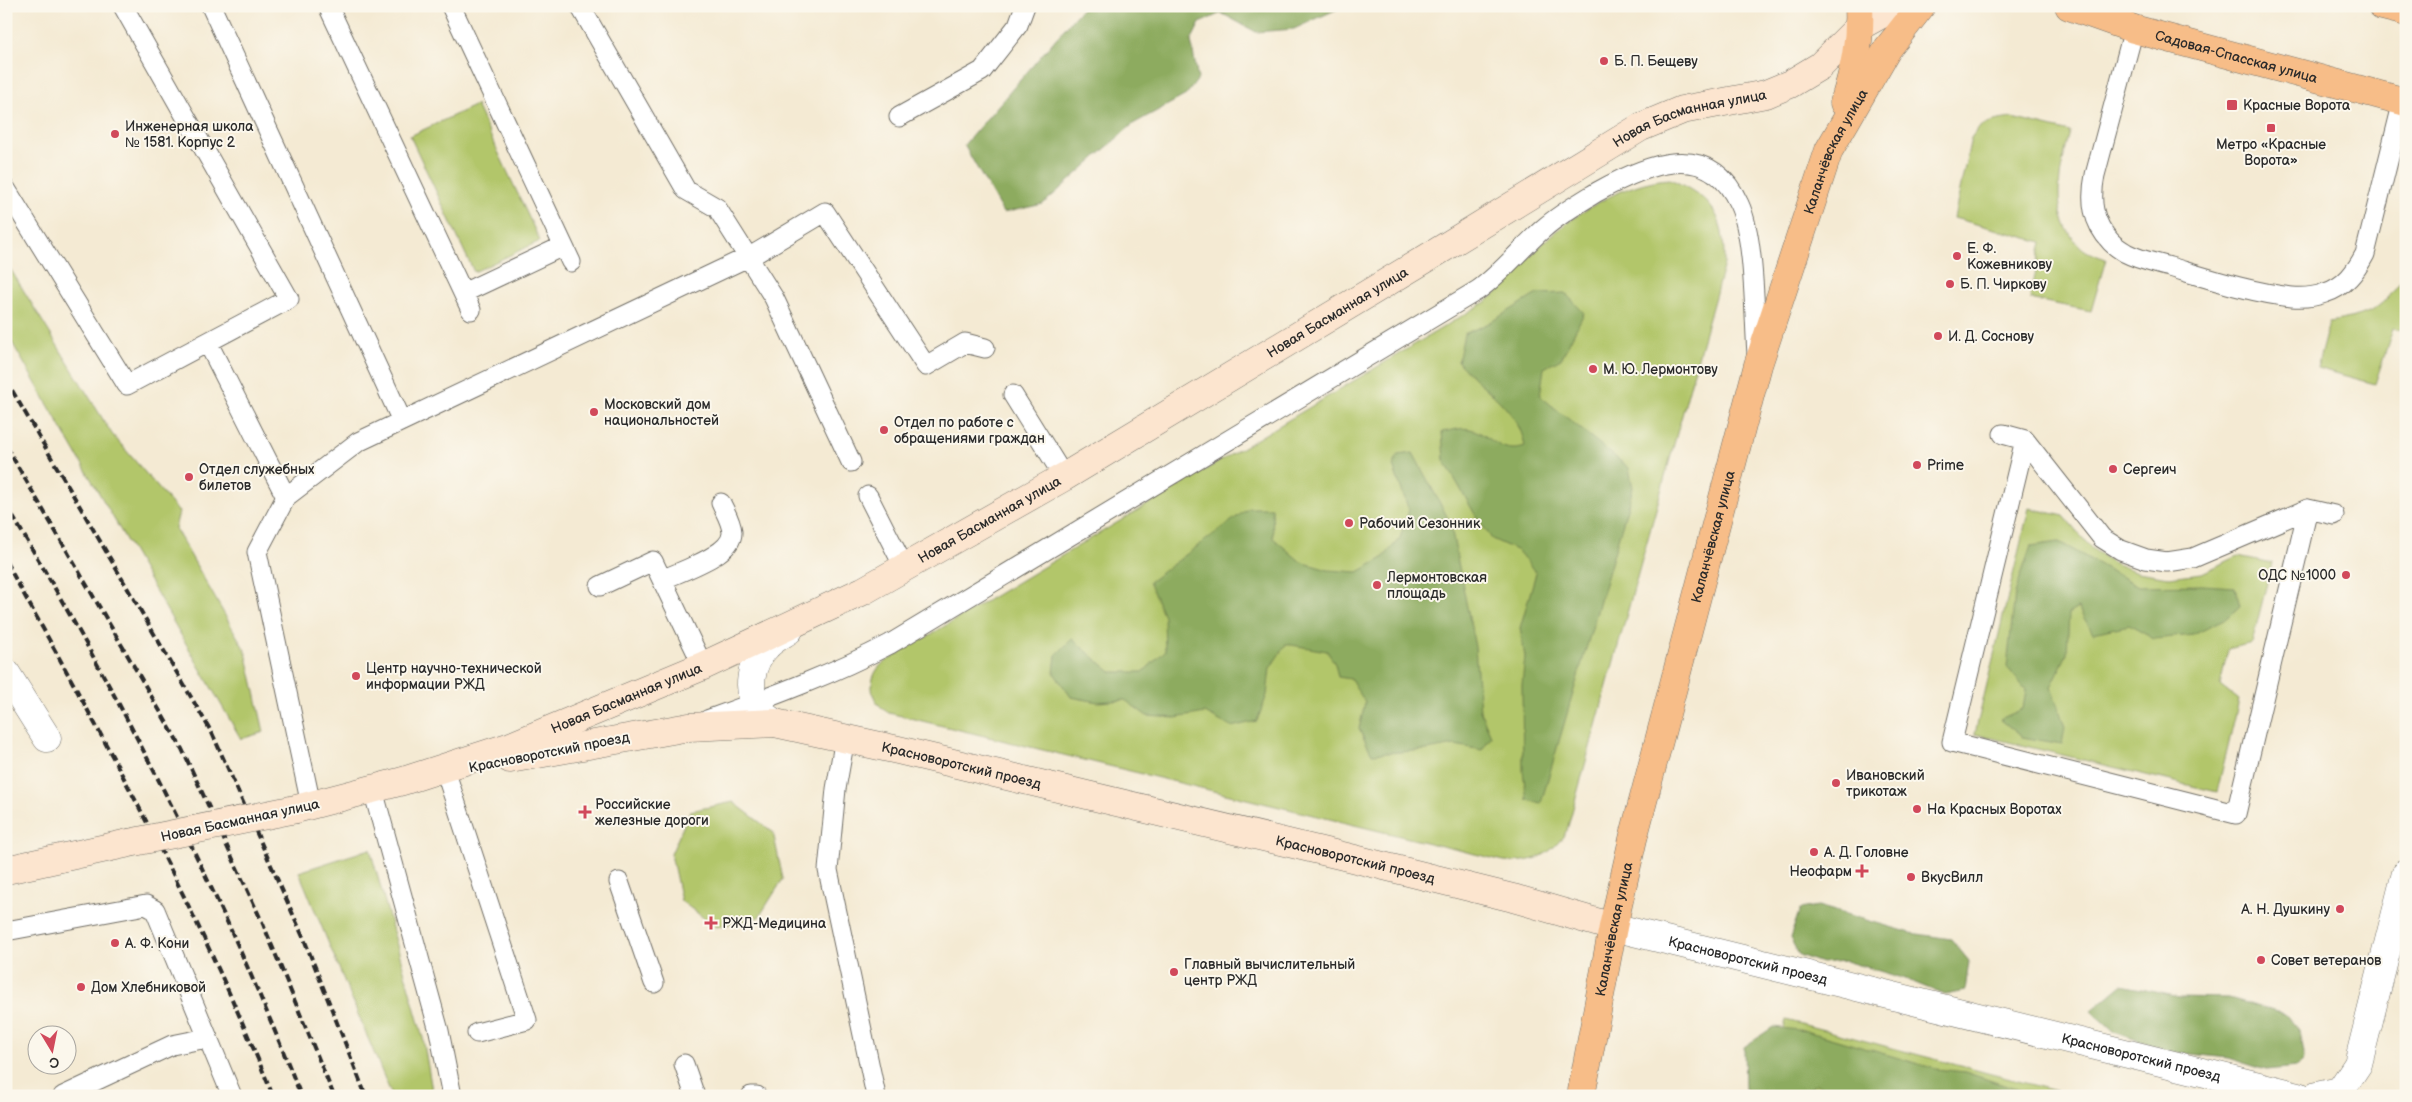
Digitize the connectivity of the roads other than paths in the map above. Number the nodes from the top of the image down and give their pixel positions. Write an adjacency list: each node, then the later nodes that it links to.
1 (123, 6): 19 (lane)
2 (210, 6): 23 (lane)
3 (328, 6): 4 (lane)
4 (451, 6)
5 (580, 6): 18 (lane)
6 (1025, 6): 15 (lane)
7 (1896, 6): 12 (main road, Новая Басманная улица)
8 (1921, 6): 16 (main road, Каланчёвская улица)
9 (2069, 6): 13 (main road, Садовая-Спасская улица)
10 (2382, 6): 11 (main road)
11 (2406, 12)
12 (1859, 16): 16 (main road); 27 (main road, Новая Басманная улица)
13 (2134, 29): 14 (main road, Садовая-Спасская улица); 14 (lane)
14 (2404, 101)
15 (900, 117)
16 (1829, 150): 21 (main road, Каланчёвская улица)
17 (6, 188): 19 (lane)
18 (748, 258): 20 (lane); 23 (lane); 26 (lane)
19 (208, 343): 29 (lane)
20 (985, 348)
21 (1758, 365): 39 (lane); 51 (main road, Каланчёвская улица)
22 (1014, 395): 27 (lane)
23 (402, 420): 29 (lane)
24 (2003, 434): 25 (lane)
25 (2025, 440): 31 (lane); 31 (lane)
26 (851, 462)
27 (1064, 477): 33 (main road, Новая Басманная улица)
28 (868, 496): 33 (lane)
29 (286, 497): 47 (lane)
30 (721, 503): 34 (lane)
31 (2308, 509): 32 (lane)
32 (2334, 515)
33 (905, 569): 36 (main road, Новая Басманная улица)
34 (662, 580): 35 (lane); 37 (lane)
35 (600, 586)
36 (799, 623): 37 (main road, Новая Басманная улица); 39 (street)
37 (703, 666): 45 (main road, Новая Басманная улица)
38 (6, 673): 42 (street)
39 (754, 702): 40 (street); 41 (lane)
40 (776, 723): 41 (main road, Красноворотский проезд); 43 (main road, Красноворотский проезд)
41 (689, 727): 44 (main road, Красноворотский проезд)
42 (47, 738)
43 (845, 738): 51 (main road, Красноворотский проезд); 64 (lane)
44 (446, 772): 45 (main road, Красноворотский проезд); 54 (lane)
45 (403, 781): 46 (main road, Новая Басманная улица)
46 (373, 790): 47 (main road, Новая Басманная улица); 60 (lane)
47 (304, 807): 48 (main road, Новая Басманная улица, bridge)
48 (6, 870)
49 (2406, 874): 67 (street)
50 (619, 882): 53 (lane)
51 (1613, 927): 57 (street, Красноворотский проезд); 65 (main road, Каланчёвская улица)
52 (6, 931): 55 (lane)
53 (654, 983)
54 (477, 1033)
55 (207, 1038): 58 (lane); 59 (lane)
56 (684, 1064): 61 (lane)
57 (2241, 1089): 66 (street, Красноворотский проезд)
58 (63, 1096)
59 (232, 1096)
60 (452, 1096)
61 (695, 1096)
62 (751, 1096): 63 (lane)
63 (757, 1096)
64 (876, 1096)
65 (1581, 1096)
66 (2300, 1096)
67 (2317, 1096)

